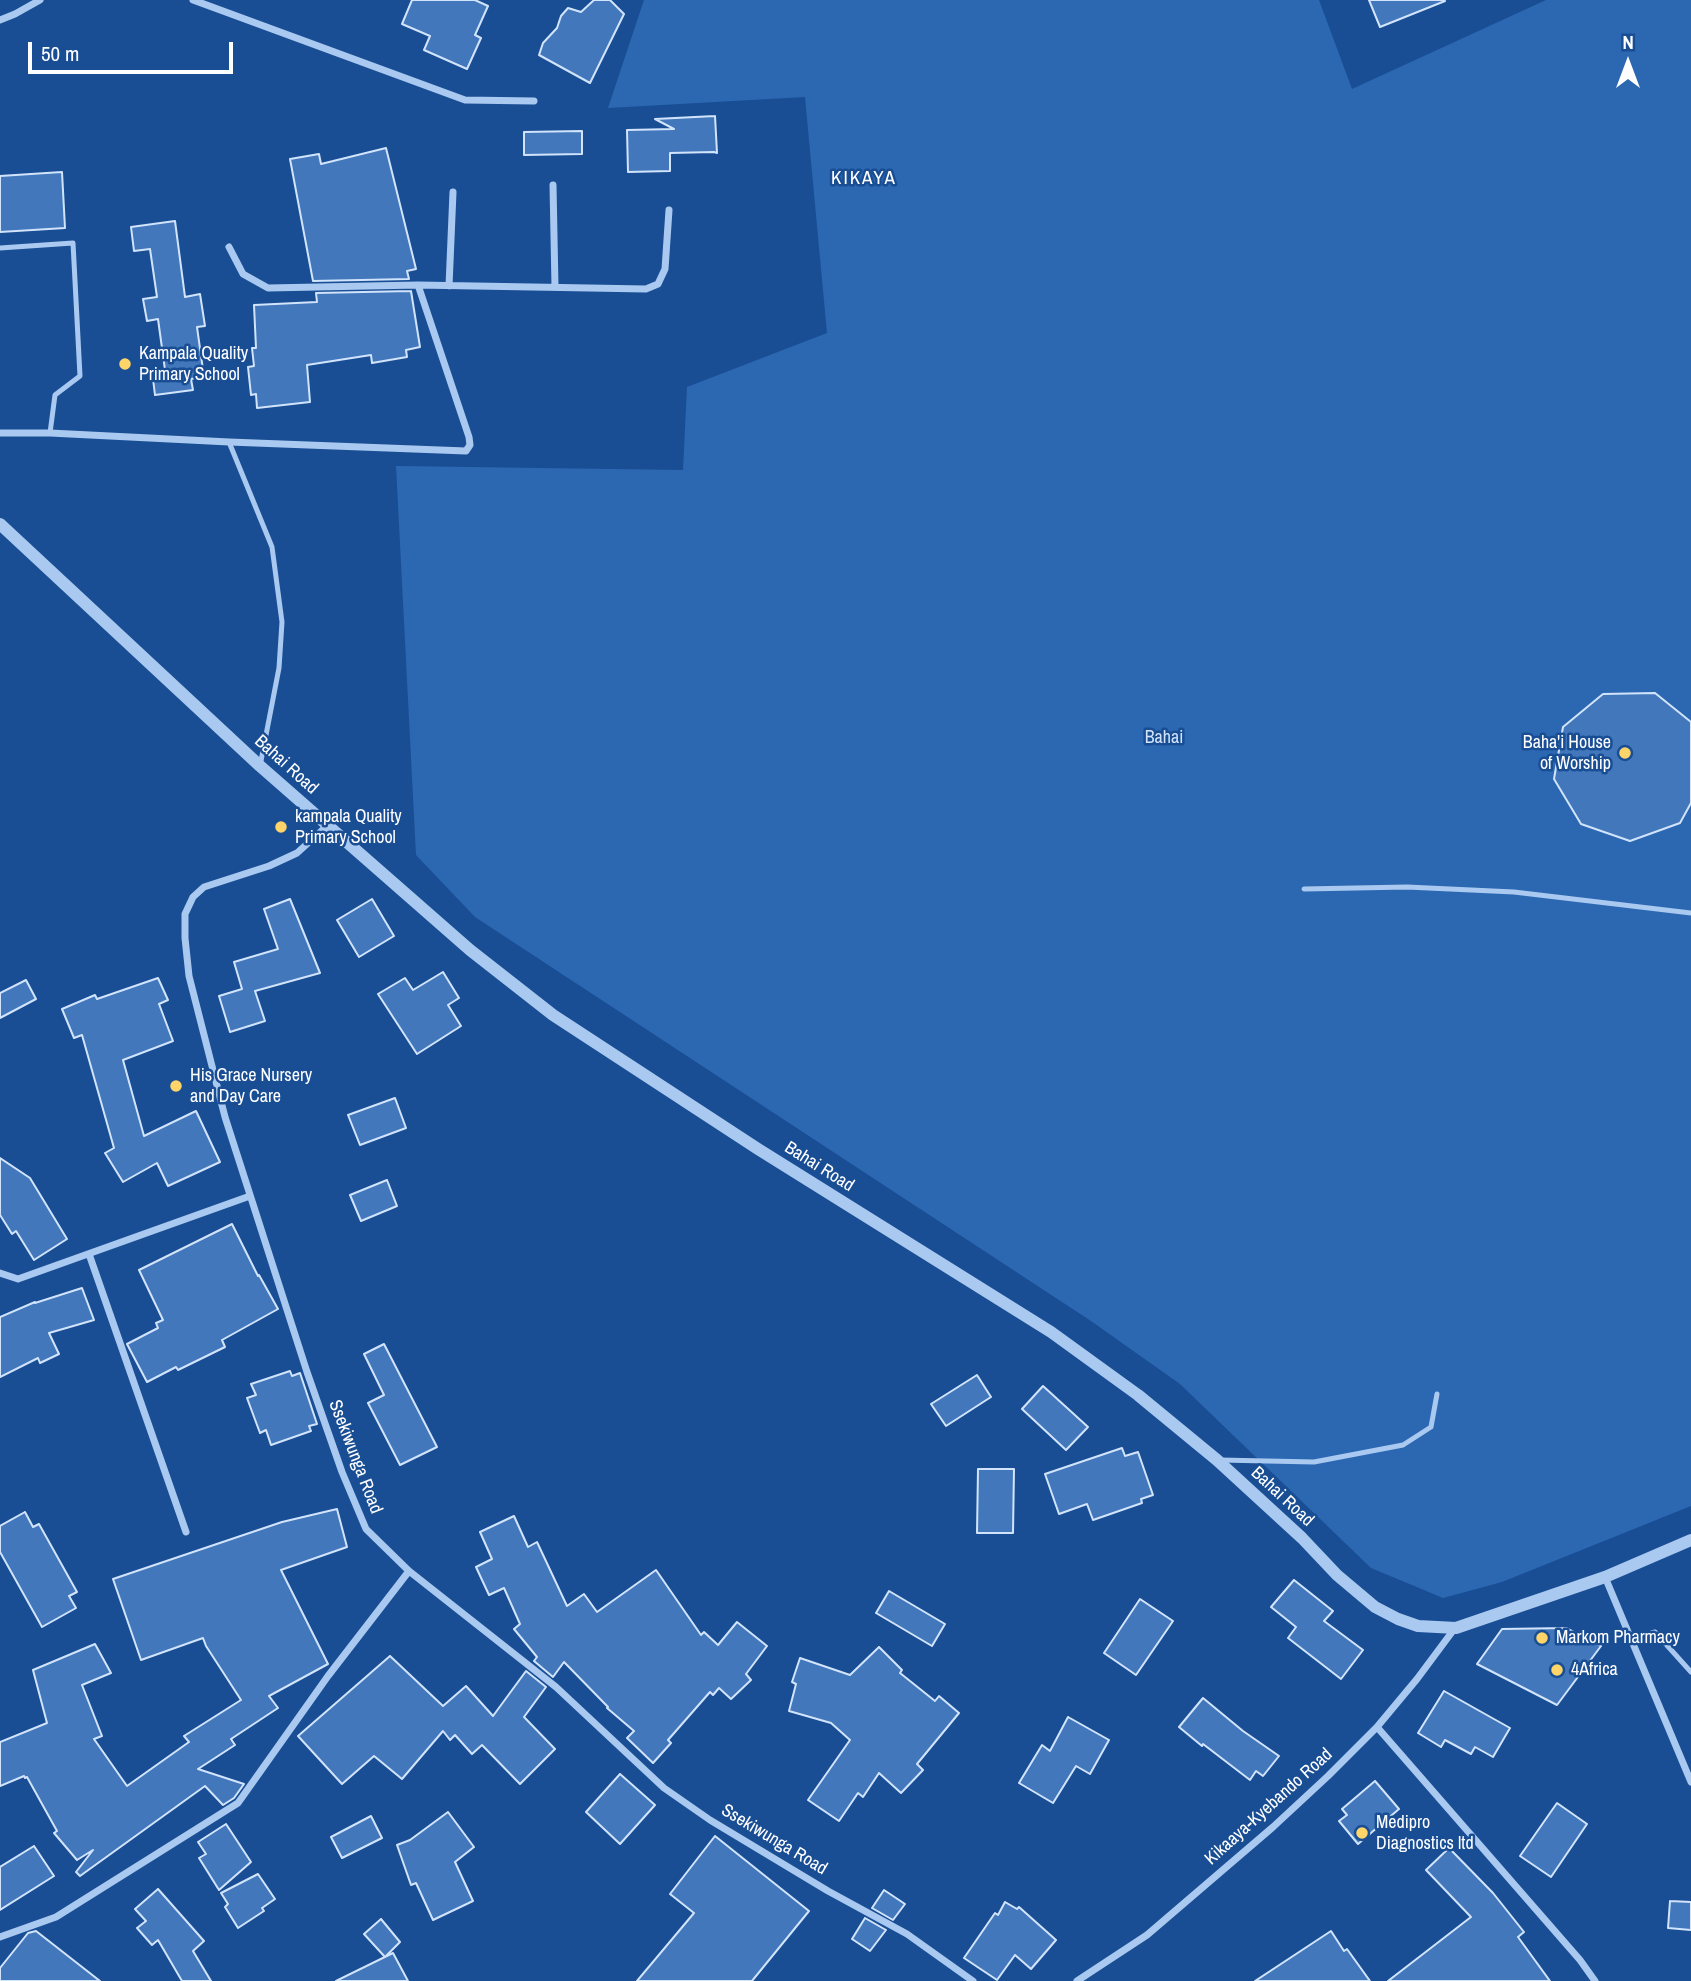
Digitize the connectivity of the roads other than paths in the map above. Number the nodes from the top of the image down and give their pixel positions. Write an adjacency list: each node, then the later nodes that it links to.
1 (40, 0): 3 (street)
2 (193, 0): 4 (street)
3 (0, 20)
4 (534, 101)
5 (553, 185): 12 (street)
6 (453, 192): 11 (street)
7 (669, 210): 12 (street)
8 (229, 247): 10 (street)
9 (0, 248): 14 (lane)
10 (418, 285): 11 (street); 15 (street)
11 (449, 286): 12 (street)
12 (555, 287)
13 (0, 433): 14 (street)
14 (50, 433): 15 (street)
15 (229, 442): 17 (lane)
16 (0, 524): 17 (street, Bahai Road)
17 (260, 766): 18 (street, Bahai Road)
18 (328, 825): 21 (street, Ssekiwunga Road); 25 (street, Bahai Road)
19 (1304, 889): 20 (lane)
20 (1691, 913)
21 (250, 1196): 22 (street); 28 (street, Ssekiwunga Road)
22 (89, 1254): 23 (street); 26 (street)
23 (0, 1273)
24 (1437, 1394): 25 (lane)
25 (1217, 1460): 30 (street, Bahai Road)
26 (186, 1532)
27 (1691, 1540): 29 (street, Bahai Road)
28 (409, 1571): 35 (street); 36 (street, Ssekiwunga Road)
29 (1605, 1577): 30 (street, Bahai Road); 31 (street)
30 (1456, 1628): 33 (street, Kikaaya-Kyebando Road)
31 (1630, 1640): 32 (lane); 34 (street)
32 (1691, 1672)
33 (1377, 1727): 37 (street, Kikaaya-Kyebando Road); 38 (street)
34 (1691, 1783)
35 (0, 1937)
36 (973, 1981)
37 (1077, 1981)
38 (1595, 1981)

